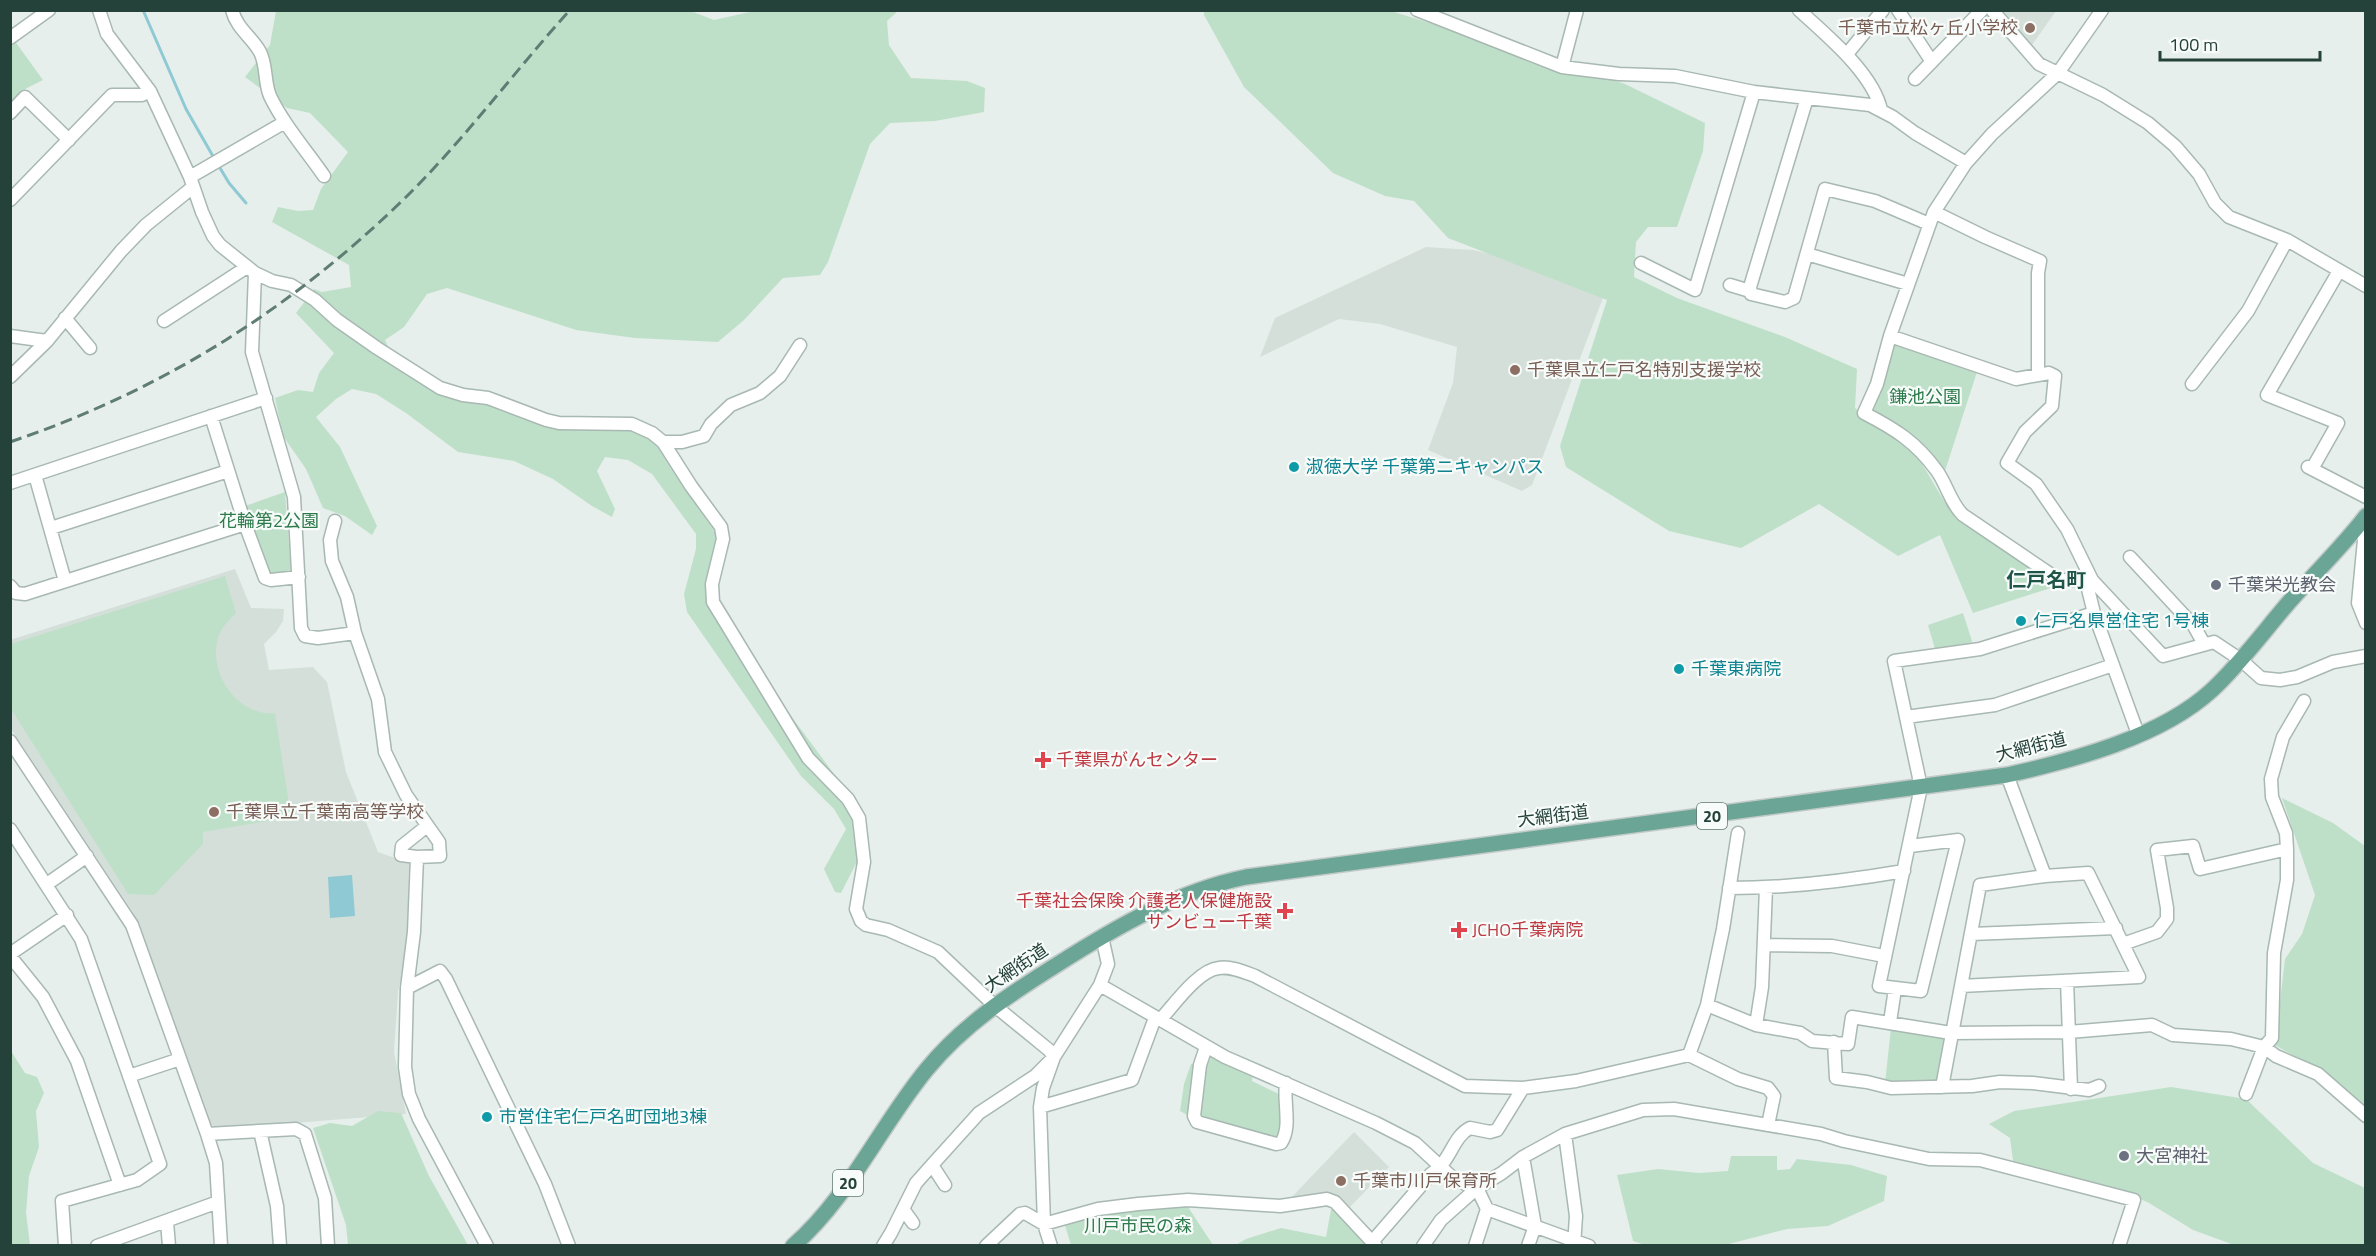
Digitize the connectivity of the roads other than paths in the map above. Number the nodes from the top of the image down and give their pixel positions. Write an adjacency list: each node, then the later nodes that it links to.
1 (49, 10): 12 (street)
2 (99, 10): 18 (street)
3 (232, 10): 23 (street)
4 (1577, 10): 15 (street)
5 (1799, 10): 13 (street)
6 (1883, 10): 13 (street)
7 (1898, 10): 14 (street)
8 (1982, 10): 14 (street)
9 (1992, 10): 16 (street)
10 (2102, 10): 16 (street)
11 (1421, 11): 15 (street)
12 (10, 38)
13 (1847, 54): 21 (street)
14 (1932, 62): 17 (street)
15 (1562, 67): 19 (street)
16 (2058, 73): 25 (street); 31 (street)
17 (1915, 79)
18 (150, 92): 24 (street); 27 (street)
19 (1754, 92): 20 (street); 39 (street)
20 (1807, 98): 21 (street); 40 (street)
21 (1881, 110): 25 (street)
22 (10, 113): 24 (street)
23 (285, 122): 26 (street); 27 (street)
24 (69, 140): 28 (street)
25 (1966, 163): 29 (street)
26 (324, 176)
27 (192, 182): 34 (street); 42 (street)
28 (10, 200)
29 (1934, 212): 30 (street); 49 (street)
30 (1929, 224): 32 (street); 36 (street)
31 (2287, 240): 35 (street); 51 (street)
32 (1807, 254): 36 (street); 40 (street)
33 (1641, 263): 39 (street)
34 (251, 270): 43 (street); 52 (street); 54 (street)
35 (2339, 271): 38 (street); 58 (street)
36 (1908, 284): 45 (street)
37 (1730, 285): 40 (street)
38 (2366, 286)
39 (1695, 290): 41 (street)
40 (1750, 291)
41 (1708, 297)
42 (64, 318): 46 (street); 48 (street)
43 (164, 321)
44 (10, 336): 46 (street)
45 (1890, 336): 49 (street); 66 (street)
46 (47, 341): 50 (street)
47 (800, 345): 54 (street)
48 (90, 348)
49 (2038, 375): 66 (street)
50 (10, 377)
51 (2192, 384)
52 (266, 398): 53 (street); 64 (street)
53 (211, 416): 55 (street); 56 (street)
54 (663, 442): 108 (street)
55 (228, 471): 61 (street); 62 (street)
56 (35, 475): 57 (street); 62 (street)
57 (10, 483)
58 (2366, 497)
59 (2363, 518): 68 (street); 74 (main road, 大網街道 / 20)
60 (335, 521): 71 (street)
61 (244, 524): 64 (street); 65 (street)
62 (51, 528): 65 (street)
63 (2130, 557): 72 (street)
64 (299, 577): 71 (street)
65 (65, 581): 67 (street)
66 (2089, 581): 69 (street); 72 (street)
67 (10, 586)
68 (2362, 592): 70 (street)
69 (2094, 613): 75 (street); 77 (street)
70 (2366, 623)
71 (355, 633): 82 (street)
72 (2204, 644): 74 (street)
73 (2366, 656): 74 (street)
74 (2241, 660): 78 (main road, 大網街道 / 20)
75 (2113, 665): 77 (street); 78 (street)
76 (2304, 701): 86 (street)
77 (1906, 717): 81 (street)
78 (2138, 734): 80 (main road, 大網街道 / 20)
79 (10, 741): 87 (street)
80 (2007, 775): 81 (main road, 大網街道 / 20); 90 (street)
81 (1921, 787): 85 (street); 97 (main road, 大網街道 / 20)
82 (427, 825): 88 (street); 88 (street)
83 (10, 829): 91 (street)
84 (1738, 833): 92 (street)
85 (1910, 846): 89 (street); 106 (street)
86 (2287, 849): 98 (street); 116 (street)
87 (87, 856): 91 (street); 119 (street)
88 (417, 857): 105 (street)
89 (1904, 871): 93 (street); 101 (street)
90 (2045, 876): 95 (street); 96 (street)
91 (47, 884): 94 (street)
92 (1729, 888): 93 (street); 107 (street)
93 (1766, 888): 99 (street)
94 (67, 915): 100 (street); 120 (street)
95 (2116, 928): 96 (street); 98 (street)
96 (1971, 933): 104 (street)
97 (1102, 937): 103 (street); 108 (main road, 大網街道 / 20)
98 (2123, 944): 102 (street)
99 (1764, 945): 101 (street); 111 (street)
100 (10, 955): 136 (street)
101 (1884, 956): 106 (street)
102 (2067, 981): 104 (street); 112 (street)
103 (1100, 986): 109 (street); 118 (street)
104 (1961, 986): 113 (street)
105 (407, 988): 156 (street); 157 (street)
106 (1895, 989): 110 (street)
107 (1707, 1005): 111 (street); 117 (street)
108 (995, 1006): 118 (street); 158 (main road, 大網街道 / 20)
109 (1157, 1019): 115 (street); 124 (street); 127 (street)
110 (1890, 1022): 113 (street); 114 (street)
111 (1756, 1025): 114 (street)
112 (2069, 1032): 113 (street); 116 (street); 125 (street)
113 (1951, 1033): 123 (street)
114 (1834, 1042): 123 (street)
115 (1206, 1047): 121 (street); 121 (street)
116 (2264, 1047): 126 (street); 128 (street)
117 (1689, 1055): 124 (street); 129 (street)
118 (1053, 1057): 127 (street); 134 (street)
119 (180, 1059): 120 (street); 131 (street)
120 (129, 1076): 136 (street)
121 (1286, 1083): 135 (street)
122 (2098, 1086): 125 (street)
123 (1942, 1087): 125 (street)
124 (1523, 1088): 135 (street)
125 (2071, 1089)
126 (2246, 1094)
127 (1040, 1107): 144 (street)
128 (2366, 1116)
129 (1768, 1125): 132 (street); 165 (street)
130 (260, 1131): 131 (street); 154 (street); 155 (street)
131 (207, 1134): 139 (street)
132 (1565, 1134): 133 (street); 148 (street)
133 (1523, 1157): 138 (street); 145 (street)
134 (932, 1165): 137 (street); 140 (street)
135 (1442, 1168): 138 (street); 149 (street)
136 (120, 1185): 150 (street)
137 (945, 1185)
138 (1477, 1188): 141 (street); 161 (street)
139 (218, 1202): 142 (street); 153 (street)
140 (903, 1209): 143 (street); 159 (street)
141 (1487, 1209): 145 (street); 162 (street)
142 (167, 1222): 146 (street); 152 (street)
143 (913, 1223)
144 (1044, 1224): 147 (street); 149 (street); 160 (street)
145 (1535, 1226): 148 (street); 163 (street)
146 (116, 1243): 151 (street)
147 (991, 1243)
148 (1575, 1243): 164 (street)
149 (1374, 1244)
150 (65, 1245)
151 (97, 1245)
152 (169, 1245)
153 (221, 1245)
154 (280, 1245)
155 (328, 1245)
156 (487, 1245)
157 (569, 1245)
158 (793, 1245)
159 (883, 1245)
160 (1051, 1245)
161 (1423, 1245)
162 (1474, 1245)
163 (1528, 1245)
164 (1589, 1245)
165 (2119, 1245)

